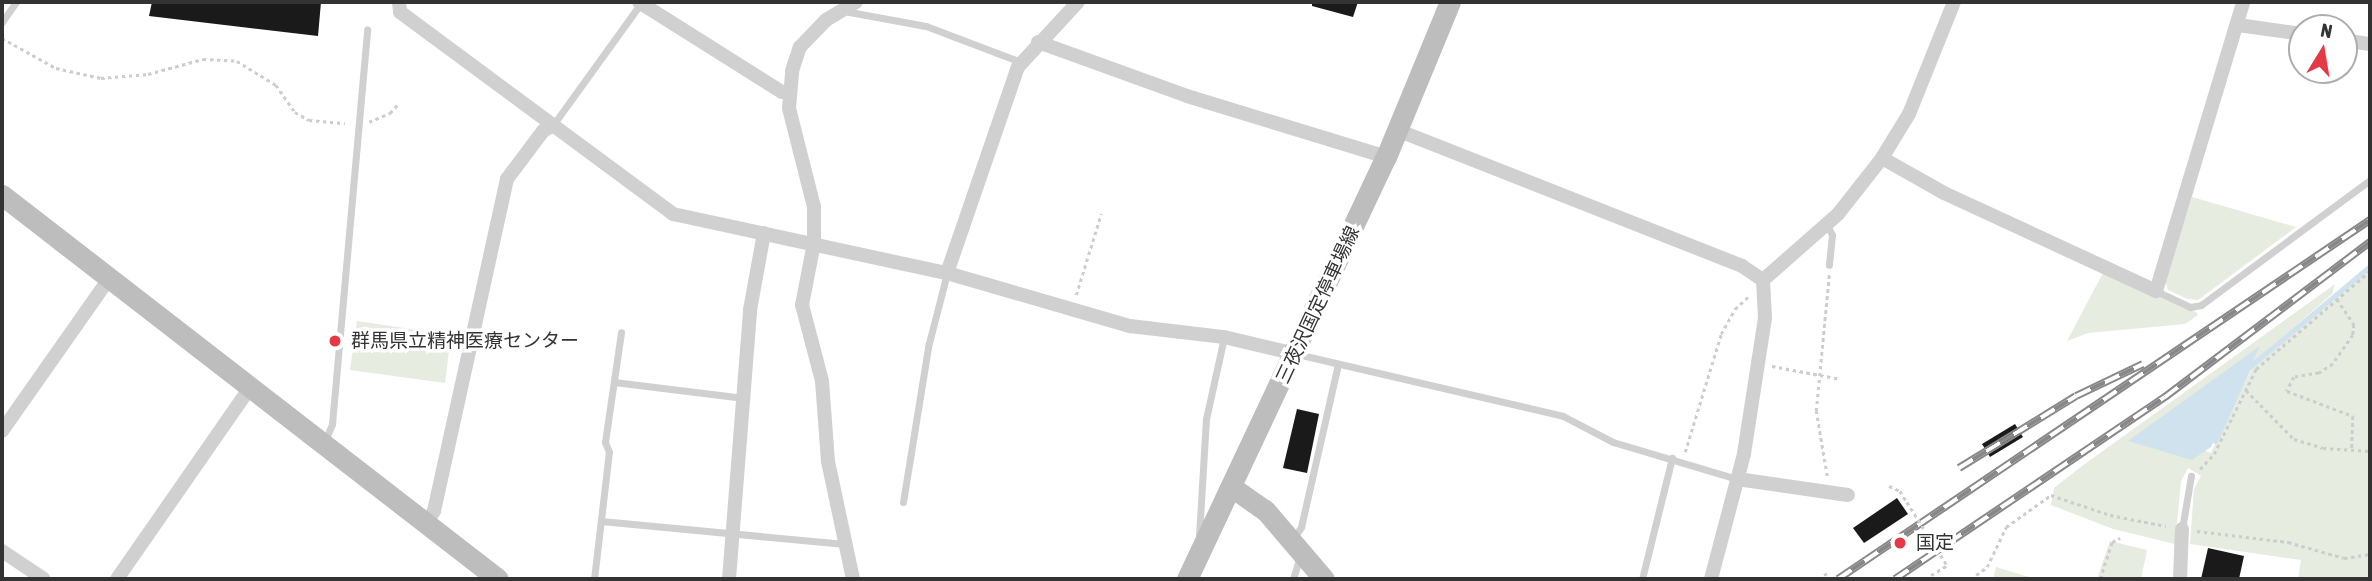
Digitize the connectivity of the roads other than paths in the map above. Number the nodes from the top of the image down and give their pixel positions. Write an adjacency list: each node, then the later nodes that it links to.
1 (16, 2): 10 (lane)
2 (400, 2): 17 (street)
3 (640, 2): 16 (street); 17 (lane)
4 (856, 2): 9 (street)
5 (1078, 2): 14 (street)
6 (1450, 2): 18 (main road, 三夜沢国定停車場線)
7 (1954, 2): 20 (street)
8 (2244, 2): 11 (street)
9 (839, 10): 15 (lane); 16 (street)
10 (2, 22)
11 (2238, 25): 13 (street); 30 (street)
12 (367, 30): 39 (lane)
13 (2288, 32)
14 (1038, 43): 15 (street); 19 (street)
15 (1021, 62): 27 (street)
16 (790, 92): 25 (street)
17 (552, 125): 24 (street); 47 (street)
18 (1397, 130): 19 (main road, 三夜沢国定停車場線); 29 (street)
19 (1386, 158): 33 (main road, 三夜沢国定停車場線)
20 (1882, 158): 23 (street); 30 (street)
21 (2370, 180): 30 (lane)
22 (2, 195): 28 (main road)
23 (1827, 225): 26 (lane); 29 (street)
24 (764, 233): 25 (street); 37 (street)
25 (814, 243): 27 (street); 50 (street)
26 (1829, 265)
27 (947, 273): 32 (street); 45 (lane)
28 (109, 279): 36 (main road); 38 (street)
29 (1764, 285): 42 (street)
30 (2156, 291)
31 (621, 332): 35 (lane)
32 (1224, 337): 33 (street); 52 (lane)
33 (1296, 354): 34 (lane); 43 (main road, 三夜沢国定停車場線)
34 (1338, 364): 40 (lane); 51 (lane)
35 (614, 382): 37 (lane); 46 (lane)
36 (248, 389): 39 (main road); 55 (street)
37 (744, 398): 49 (street)
38 (2, 431)
39 (321, 446): 47 (main road)
40 (1672, 458): 42 (lane); 63 (lane)
41 (2191, 476): 48 (lane)
42 (1737, 479): 44 (street); 64 (street)
43 (1233, 488): 51 (main road); 52 (main road, 三夜沢国定停車場線)
44 (1847, 495)
45 (903, 502)
46 (601, 521): 49 (lane); 57 (lane)
47 (424, 526): 56 (main road)
48 (2183, 529): 65 (street)
49 (733, 535): 50 (lane); 58 (street)
50 (845, 544): 59 (street)
51 (1297, 547): 61 (lane); 62 (main road)
52 (1204, 549): 60 (main road, 三夜沢国定停車場線)
53 (2, 551): 54 (street)
54 (44, 579)
55 (117, 579)
56 (498, 579)
57 (594, 579)
58 (729, 579)
59 (853, 579)
60 (1187, 579)
61 (1293, 579)
62 (1324, 579)
63 (1643, 579)
64 (1711, 579)
65 (2180, 579)

